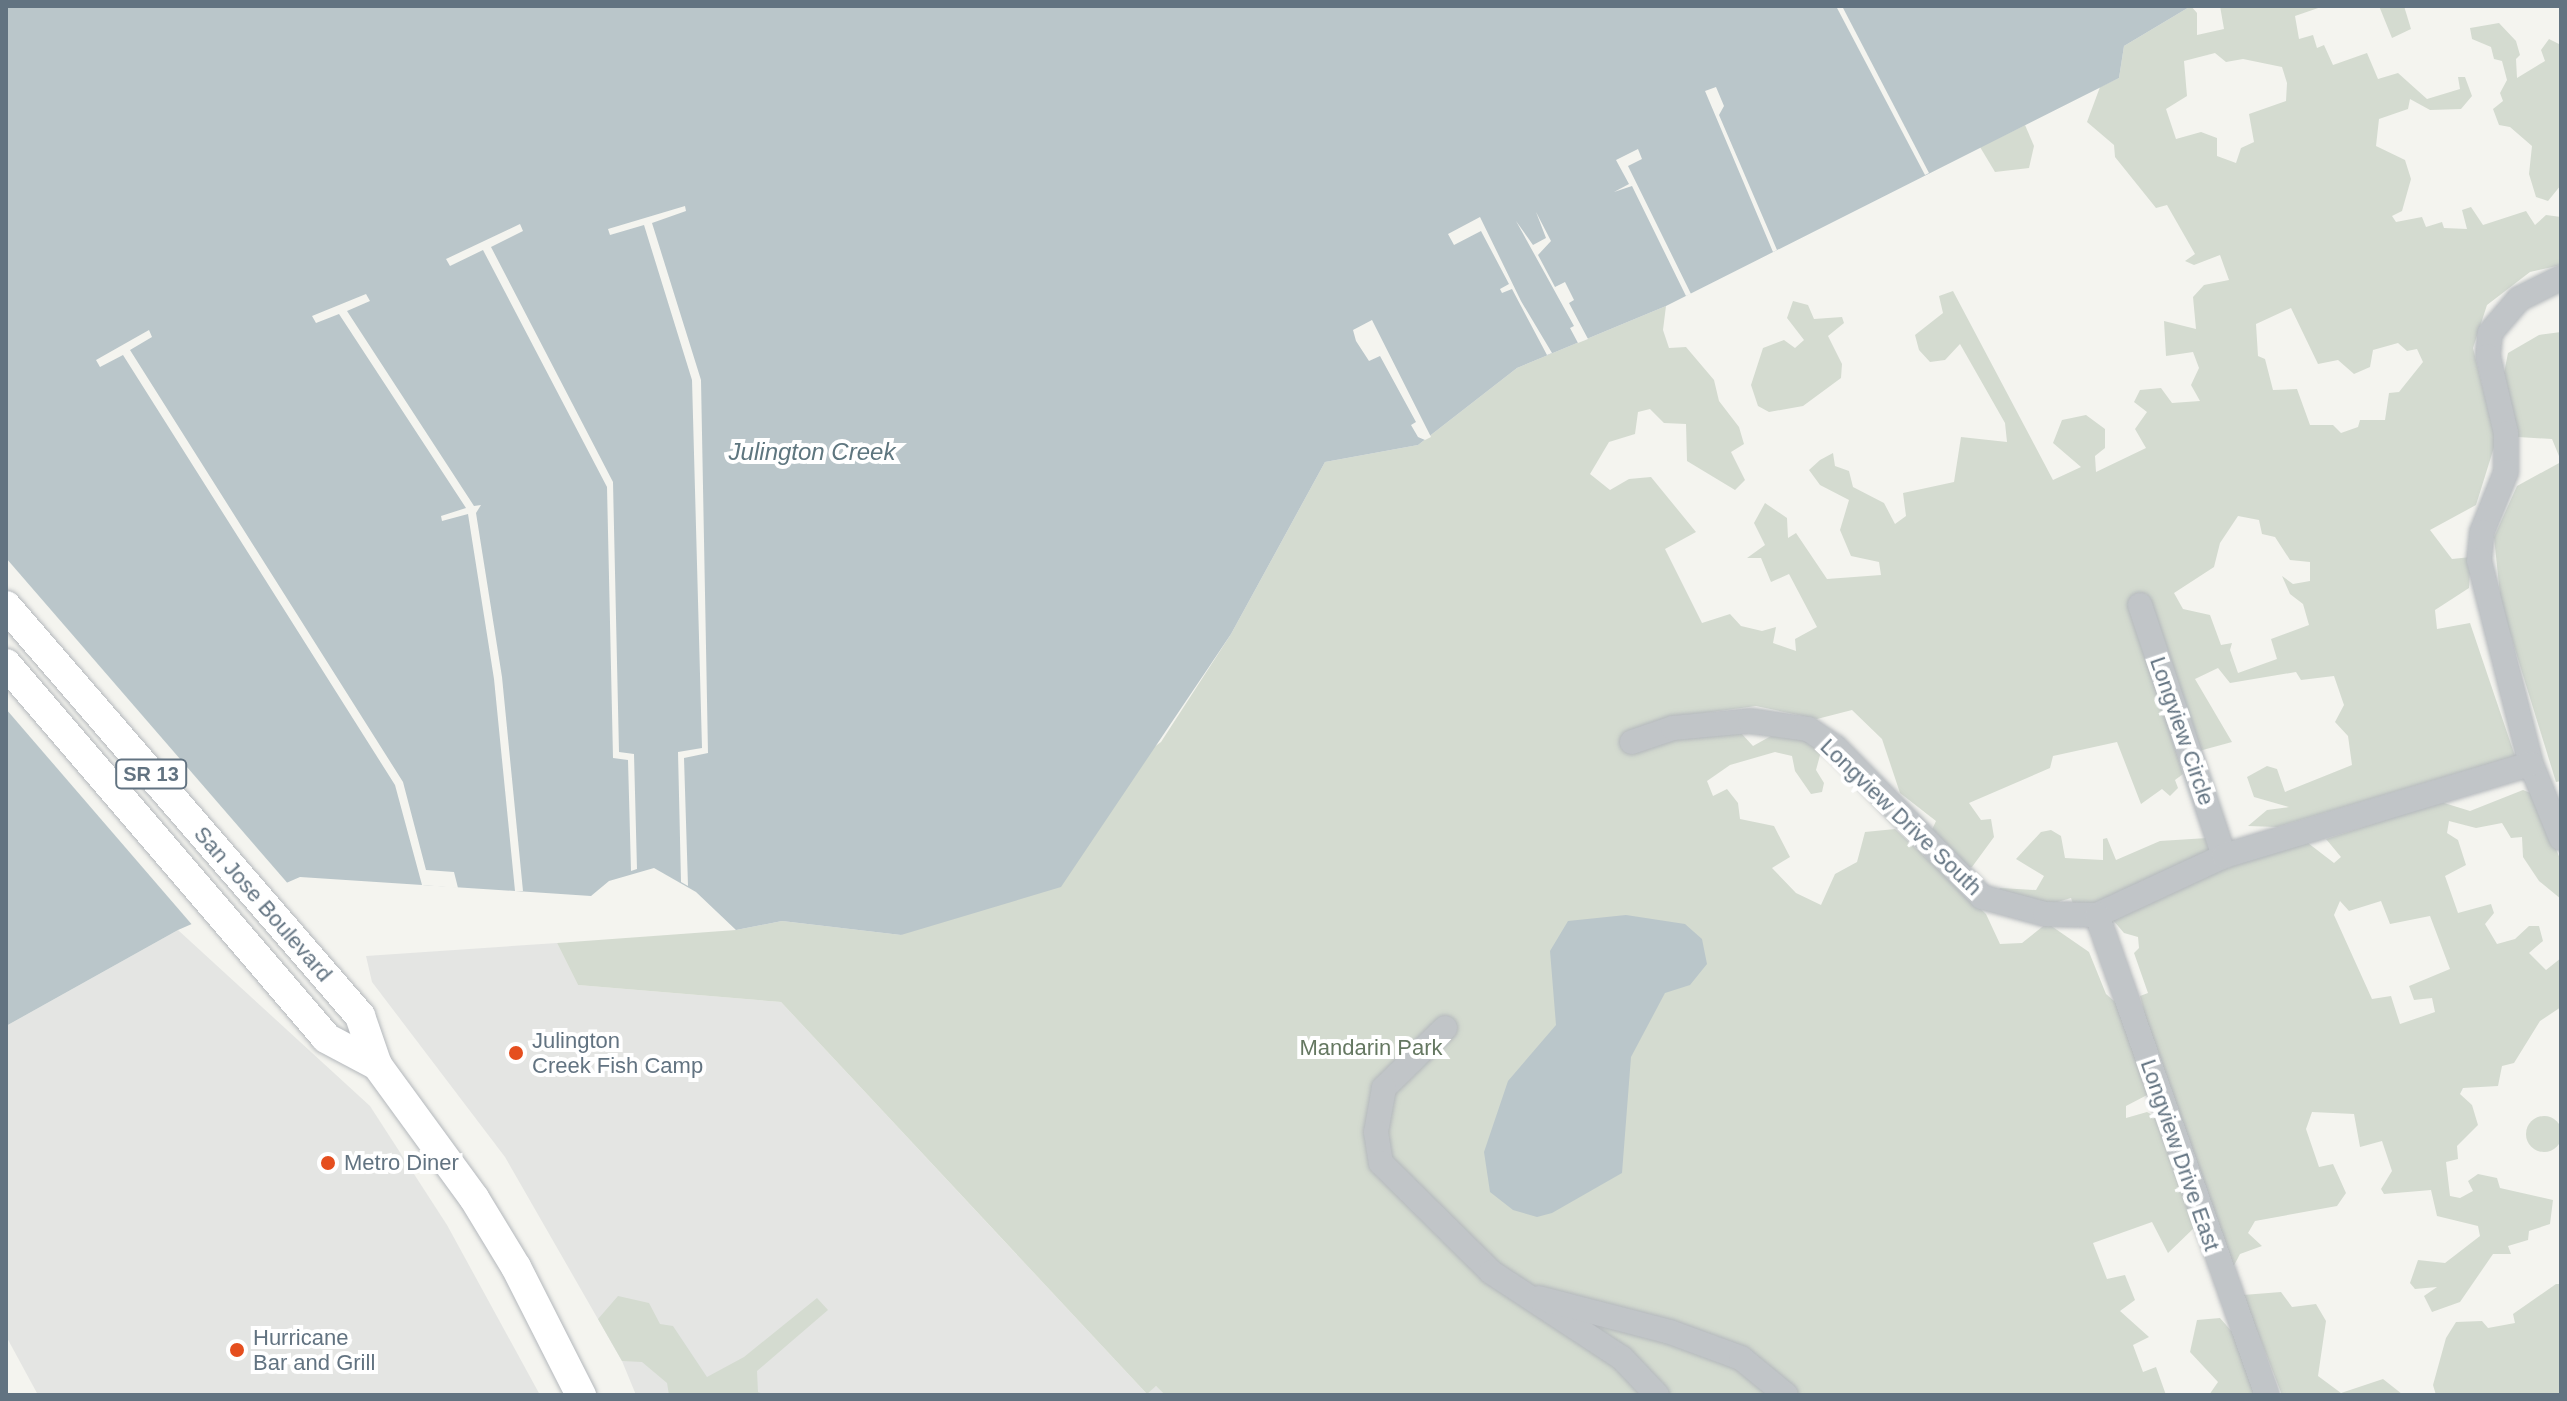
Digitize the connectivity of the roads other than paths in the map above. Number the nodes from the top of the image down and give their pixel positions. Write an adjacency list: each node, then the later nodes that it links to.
1 (2561, 278): 6 (street)
2 (2140, 605): 9 (street, Longview Circle)
3 (6, 606): 12 (main road, San Jose Boulevard / SR 13)
4 (6, 664): 12 (main road, San Jose Boulevard / SR 13)
5 (1632, 742): 10 (street, Longview Drive South)
6 (2531, 764): 7 (street); 9 (street, Longview Drive South)
7 (2554, 798): 8 (street)
8 (2561, 838)
9 (2224, 856): 10 (street, Longview Drive South)
10 (2097, 915): 17 (street, Longview Drive East)
11 (1445, 1028): 13 (street)
12 (377, 1065): 14 (main road, San Jose Boulevard / SR 13)
13 (1526, 1296): 15 (street); 16 (street)
14 (581, 1395)
15 (1657, 1395)
16 (1786, 1395)
17 (2267, 1395)

